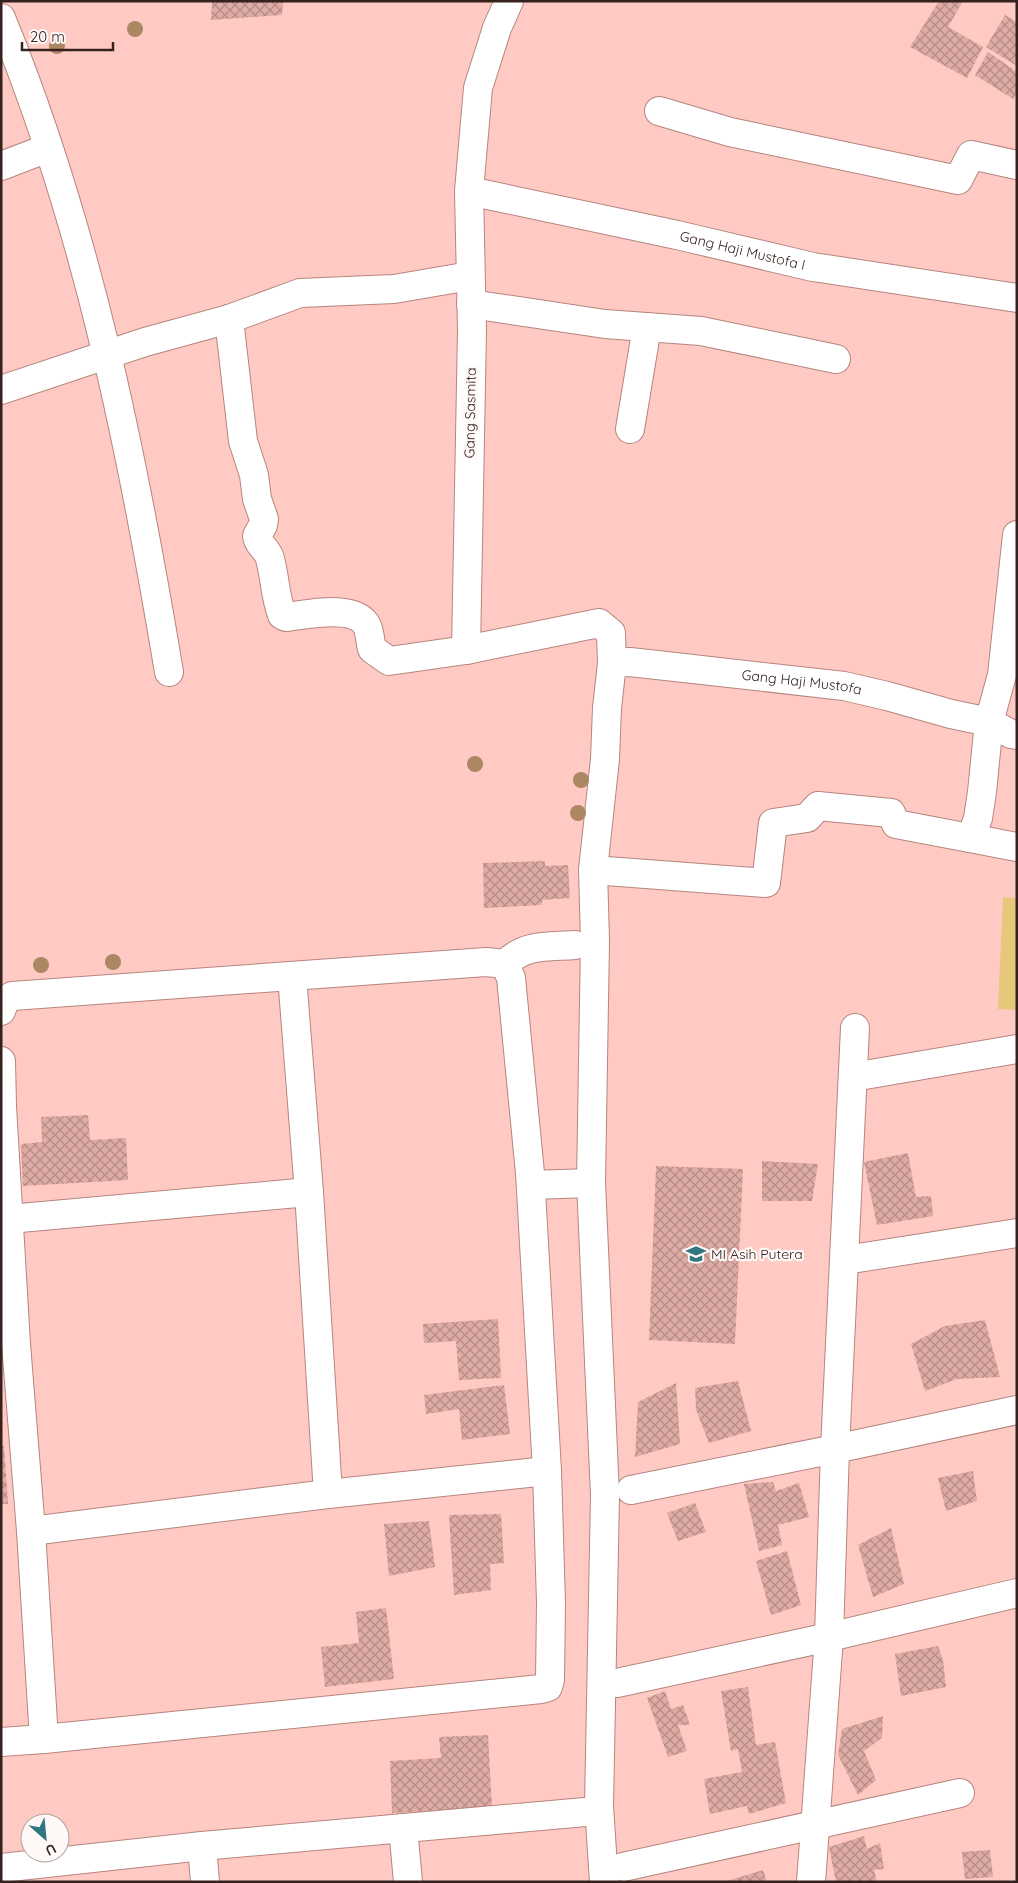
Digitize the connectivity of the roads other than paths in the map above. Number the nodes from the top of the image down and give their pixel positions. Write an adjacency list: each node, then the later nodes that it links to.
1 (509, 1): 7 (street, Gang Sasmita)
2 (1, 18): 4 (street)
3 (659, 111): 5 (street)
4 (48, 148): 6 (street); 13 (street)
5 (1017, 165)
6 (1, 166)
7 (469, 191): 8 (street, Gang Sasmita); 9 (street, Gang Haji Mustofa I)
8 (470, 276): 10 (street, Gang Sasmita); 11 (street)
9 (1017, 298)
10 (471, 304): 12 (street); 18 (street, Gang Sasmita)
11 (229, 319): 13 (street); 18 (street)
12 (647, 327): 14 (street); 16 (street)
13 (108, 354): 15 (street); 20 (street)
14 (836, 359)
15 (1, 390)
16 (630, 429)
17 (1017, 535): 21 (street)
18 (466, 650): 19 (street)
19 (612, 663): 21 (street, Gang Haji Mustofa); 25 (street)
20 (169, 672)
21 (989, 722): 22 (street, Gang Haji Mustofa); 23 (street)
22 (1017, 735)
23 (971, 838): 24 (street); 25 (street)
24 (1017, 847)
25 (593, 870): 35 (street)
26 (575, 945): 27 (street)
27 (505, 964): 28 (street); 36 (street)
28 (292, 976): 29 (street); 37 (street)
29 (1, 1011)
30 (855, 1028): 33 (street)
31 (1017, 1050): 33 (street)
32 (1, 1061): 34 (street)
33 (853, 1078): 40 (street)
34 (2, 1106): 38 (street)
35 (590, 1183): 36 (street); 59 (street)
36 (531, 1184): 44 (street)
37 (309, 1192): 38 (street); 46 (street)
38 (9, 1219): 41 (street)
39 (1017, 1233): 40 (street)
40 (845, 1260): 43 (street)
41 (8, 1345): 47 (street)
42 (1017, 1410): 43 (street)
43 (835, 1449): 45 (street); 49 (street)
44 (547, 1471): 46 (street); 51 (street)
45 (631, 1490)
46 (328, 1494): 47 (street)
47 (31, 1530): 51 (street)
48 (1017, 1593): 49 (street)
49 (829, 1637): 50 (street); 55 (street)
50 (617, 1684)
51 (44, 1739): 52 (street)
52 (1, 1742)
53 (960, 1793): 55 (street)
54 (585, 1812): 56 (street)
55 (814, 1826): 59 (street); 62 (street)
56 (403, 1828): 57 (street); 61 (street)
57 (202, 1846): 58 (street); 60 (street)
58 (1, 1868)
59 (614, 1874)
60 (205, 1882)
61 (408, 1882)
62 (811, 1882)

